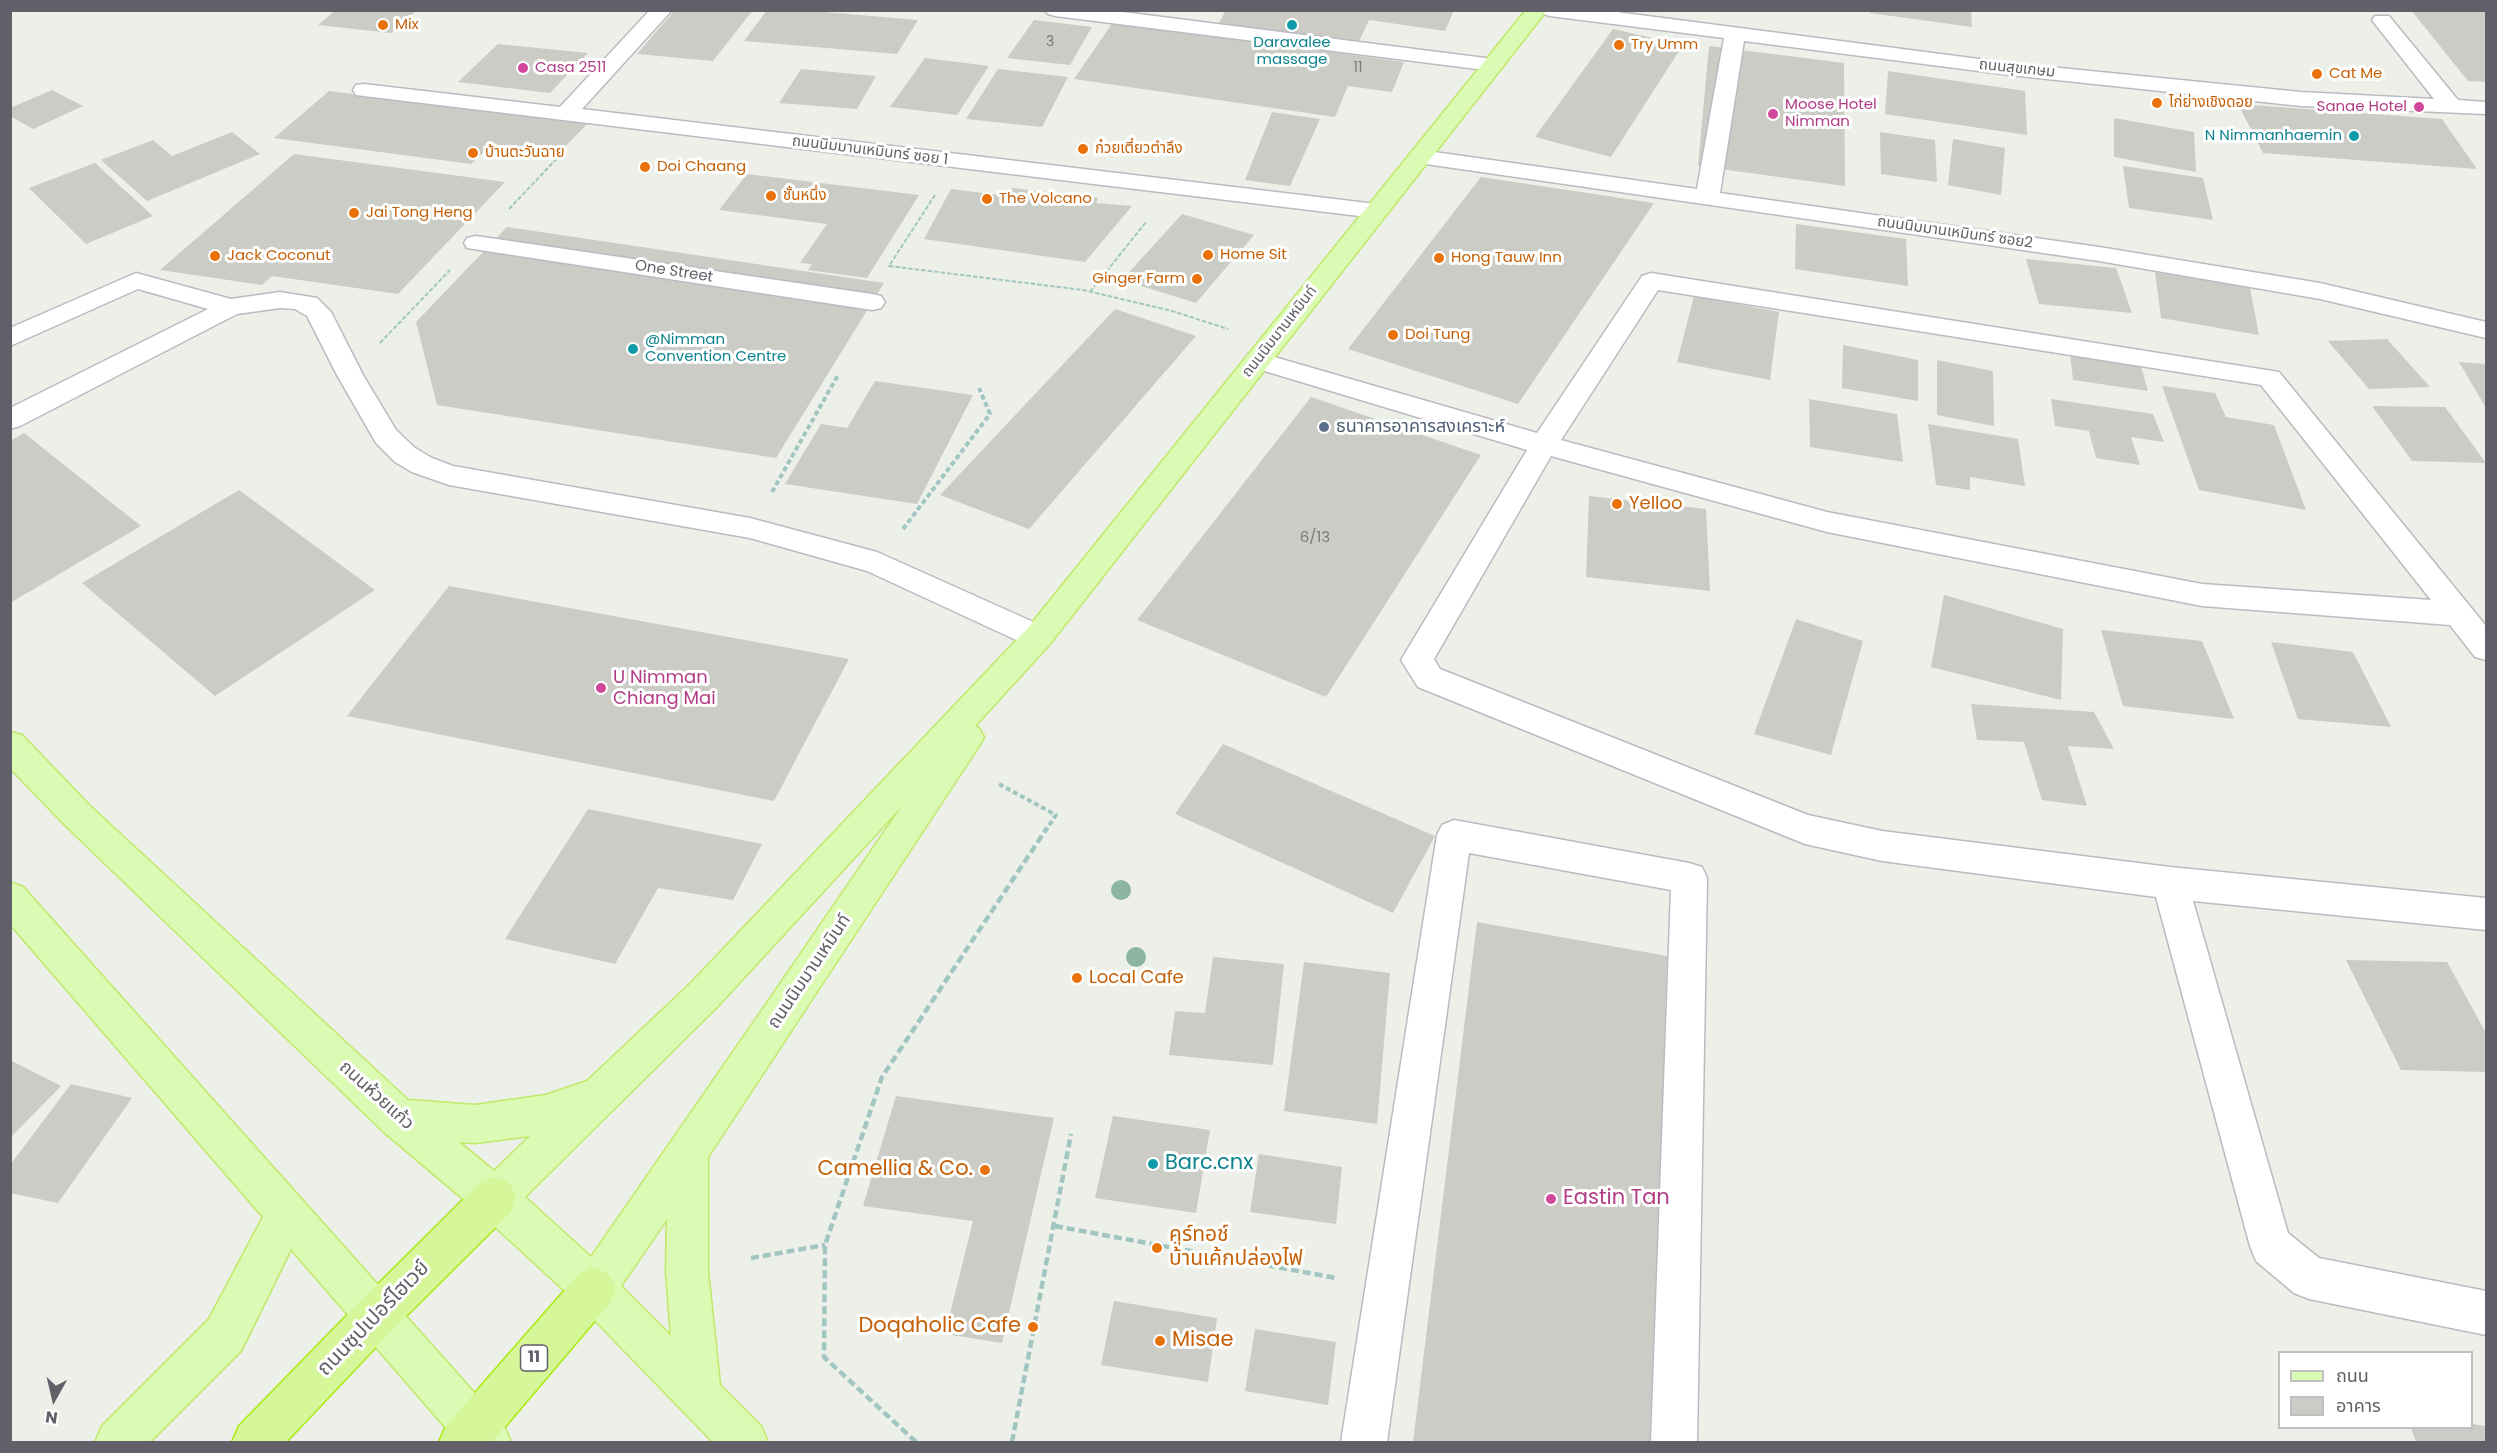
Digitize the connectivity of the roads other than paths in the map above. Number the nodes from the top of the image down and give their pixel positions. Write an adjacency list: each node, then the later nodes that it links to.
1 (662, 10): 11 (street)
2 (1055, 10): 7 (street)
3 (1537, 10): 7 (main road, ถนนนิมมานเหมินท์ / 11)
4 (1550, 10): 6 (street, ถนนสุขเกษม)
5 (2382, 20): 9 (street)
6 (1735, 34): 9 (street, ถนนสุขเกษม); 13 (street)
7 (1492, 65): 12 (main road, ถนนนิมมานเหมินท์ / 11)
8 (364, 90): 11 (street, ถนนนิมมานเหมินทร์ ซอย 1)
9 (2451, 106): 10 (street, ถนนสุขเกษม)
10 (2487, 108)
11 (565, 115): 14 (street, ถนนนิมมานเหมินทร์ ซอย 1)
12 (1420, 157): 13 (street, ถนนนิมมานเหมินทร์ ซอย2); 14 (main road, ถนนนิมมานเหมินท์ / 11)
13 (1707, 198): 18 (street, ถนนนิมมานเหมินทร์ ซอย2)
14 (1376, 211): 20 (main road, ถนนนิมมานเหมินท์ / 11)
15 (476, 243): 16 (street, One Street)
16 (872, 302)
17 (231, 307): 19 (street); 21 (street); 24 (street)
18 (2487, 330)
19 (10, 338)
20 (1257, 360): 22 (street); 24 (main road, ถนนนิมมานเหมินท์ / 11)
21 (10, 420)
22 (1544, 445): 23 (street); 23 (street); 27 (street)
23 (2458, 614): 25 (street)
24 (1030, 644): 30 (main road, ถนนนิมมานเหมินท์ / 11); 32 (main road, ถนนนิมมานเหมินท์ / 11)
25 (2487, 648)
26 (10, 745): 31 (main road, ถนนห้วยแก้ว)
27 (2170, 883): 29 (street); 36 (street)
28 (10, 898): 34 (main road)
29 (2487, 914)
30 (600, 1097): 31 (main road); 33 (main road, ถนนนิมมานเหมินท์ / 11)
31 (399, 1119): 33 (main road, ถนนห้วยแก้ว)
32 (688, 1149): 35 (main road, ถนนนิมมานเหมินท์ / 11); 38 (main road)
33 (495, 1198): 35 (main road, ถนนห้วยแก้ว); 37 (highway, ถนนซุปเปอร์ไฮเวย์ / 11)
34 (287, 1214): 37 (main road); 40 (main road)
35 (594, 1288): 38 (main road, ถนนห้วยแก้ว); 39 (highway, 11)
36 (2487, 1313)
37 (376, 1316): 39 (main road); 41 (highway, ถนนซุปเปอร์ไฮเวย์ / 11)
38 (699, 1396): 42 (main road, ถนนห้วยแก้ว)
39 (475, 1437)
40 (118, 1443)
41 (255, 1443)
42 (745, 1443)
43 (1364, 1443): 44 (street)
44 (1674, 1443)

